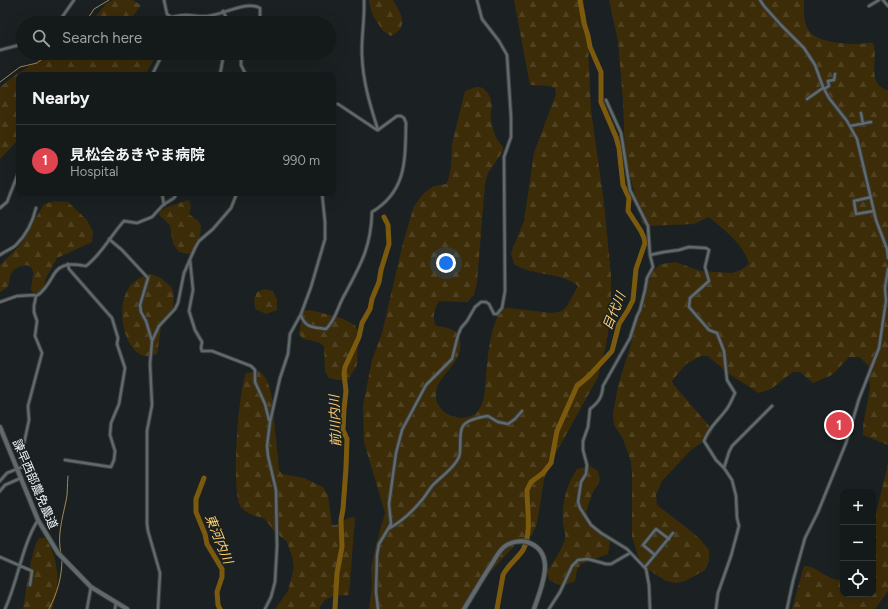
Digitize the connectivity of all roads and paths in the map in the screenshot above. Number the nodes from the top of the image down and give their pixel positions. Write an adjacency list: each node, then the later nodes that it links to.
1 (74, 0): 11 (street)
2 (164, 0): 12 (street)
3 (477, 0): 68 (street)
4 (760, 0): 27 (street)
5 (879, 0): 8 (street)
6 (883, 0): 9 (street)
7 (363, 1): 35 (street)
8 (869, 6)
9 (888, 6)
10 (223, 11): 15 (street); 16 (street); 17 (street)
11 (63, 16)
12 (170, 16)
13 (178, 16): 14 (street)
14 (210, 16)
15 (210, 16)
16 (226, 16)
17 (259, 16)
18 (16, 46): 19 (street)
19 (0, 50)
20 (160, 60): 23 (street)
21 (223, 60): 24 (street)
22 (241, 60): 25 (street)
23 (154, 72)
24 (221, 72)
25 (244, 72)
26 (835, 74): 27 (street)
27 (824, 89): 28 (street); 34 (street)
28 (807, 99)
29 (606, 100): 48 (street)
30 (338, 104): 35 (street)
31 (861, 113): 33 (street)
32 (871, 122): 33 (street)
33 (863, 124): 34 (street)
34 (850, 126): 41 (street)
35 (378, 130): 55 (street)
36 (16, 179): 43 (street)
37 (163, 196): 42 (street)
38 (175, 196): 42 (street)
39 (236, 196): 50 (street)
40 (322, 196): 55 (street)
41 (871, 197): 45 (street); 45 (street)
42 (164, 204): 46 (street)
43 (0, 208)
44 (36, 208): 47 (street)
45 (874, 211): 49 (street)
46 (109, 239): 51 (street); 56 (street)
47 (0, 255)
48 (650, 255): 62 (street); 71 (street)
49 (888, 258)
50 (190, 260): 56 (street); 59 (street)
51 (68, 264): 53 (street); 61 (street)
52 (888, 269): 91 (street)
53 (36, 296): 54 (street); 63 (street)
54 (0, 302)
55 (301, 314): 59 (street)
56 (152, 341): 83 (street)
57 (772, 406): 62 (street)
58 (522, 411): 68 (street)
59 (270, 422): 84 (street)
60 (0, 427): 63 (street, 諫早西部農免農道)
61 (65, 460)
62 (724, 468): 90 (street)
63 (18, 469): 64 (street, 諫早西部農免農道); 65 (street)
64 (21, 478): 66 (street); 67 (street, 諫早西部農免農道)
65 (0, 481)
66 (0, 491)
67 (38, 520): 74 (street); 77 (street, 諫早西部農免農道)
68 (386, 530): 85 (street)
69 (674, 534): 70 (street)
70 (669, 539): 72 (street); 72 (street)
71 (630, 553): 75 (street); 88 (street)
72 (655, 555): 75 (street)
73 (0, 557): 74 (street)
74 (20, 565): 76 (street); 79 (street)
75 (645, 567): 89 (street)
76 (30, 586)
77 (91, 587): 78 (street, 諫早西部農免農道); 80 (street)
78 (116, 603): 81 (street); 82 (street, 諫早西部農免農道)
79 (5, 609)
80 (87, 609)
81 (116, 609)
82 (127, 609)
83 (158, 609)
84 (266, 609)
85 (378, 609)
86 (464, 609): 87 (street)
87 (534, 609)
88 (549, 609)
89 (650, 609)
90 (716, 609)
91 (787, 609)

